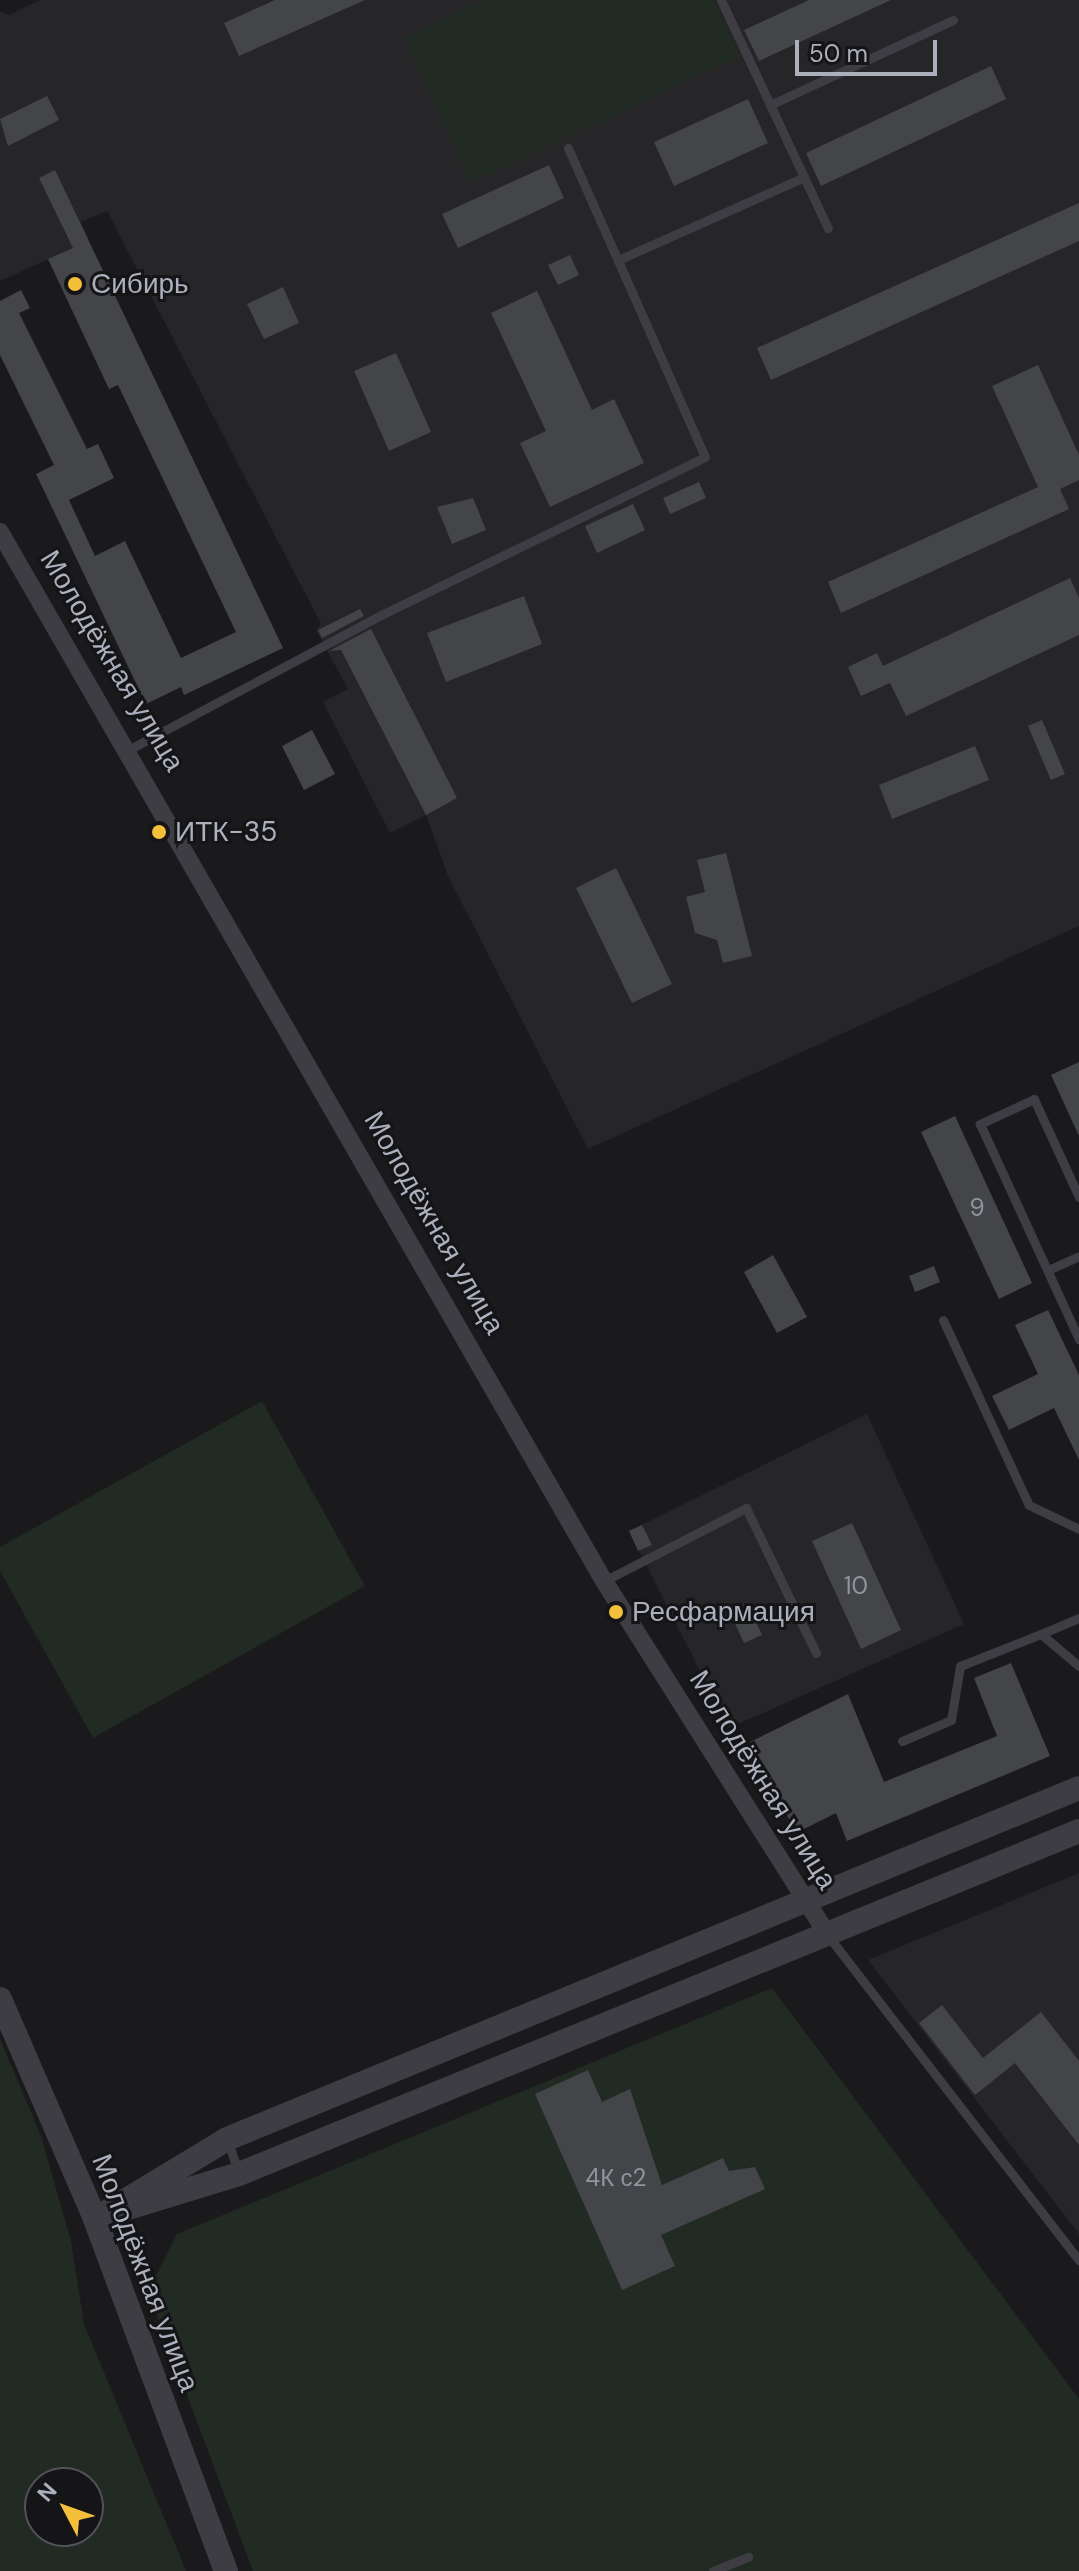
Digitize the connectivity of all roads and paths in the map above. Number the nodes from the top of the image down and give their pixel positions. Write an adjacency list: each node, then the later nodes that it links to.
1 (721, 0): 3 (lane)
2 (953, 20): 3 (lane)
3 (770, 105): 5 (lane)
4 (568, 148): 7 (lane)
5 (804, 177): 6 (lane); 7 (lane)
6 (828, 228)
7 (618, 260): 9 (lane)
8 (0, 532): 9 (street, Молодёжная улица)
9 (130, 749): 16 (street, Молодёжная улица)
10 (1079, 1197): 12 (lane)
11 (1079, 1256): 12 (lane)
12 (1048, 1270): 14 (lane)
13 (943, 1320): 15 (lane)
14 (1079, 1339)
15 (1079, 1529)
16 (604, 1581): 19 (lane); 24 (street, Молодёжная улица)
17 (1079, 1618): 18 (lane)
18 (1041, 1634): 20 (lane); 21 (lane)
19 (816, 1653)
20 (1079, 1666)
21 (902, 1741)
22 (1079, 1788): 24 (street)
23 (1079, 1831): 25 (street)
24 (804, 1903): 25 (street, Молодёжная улица); 27 (street)
25 (829, 1937): 28 (street); 30 (lane)
26 (0, 1999): 29 (street, Молодёжная улица)
27 (227, 2139): 28 (lane); 29 (street)
28 (239, 2174): 29 (street)
29 (95, 2219): 32 (street, Молодёжная улица)
30 (1079, 2261)
31 (748, 2557): 33 (lane)
32 (226, 2571)
33 (713, 2571)

